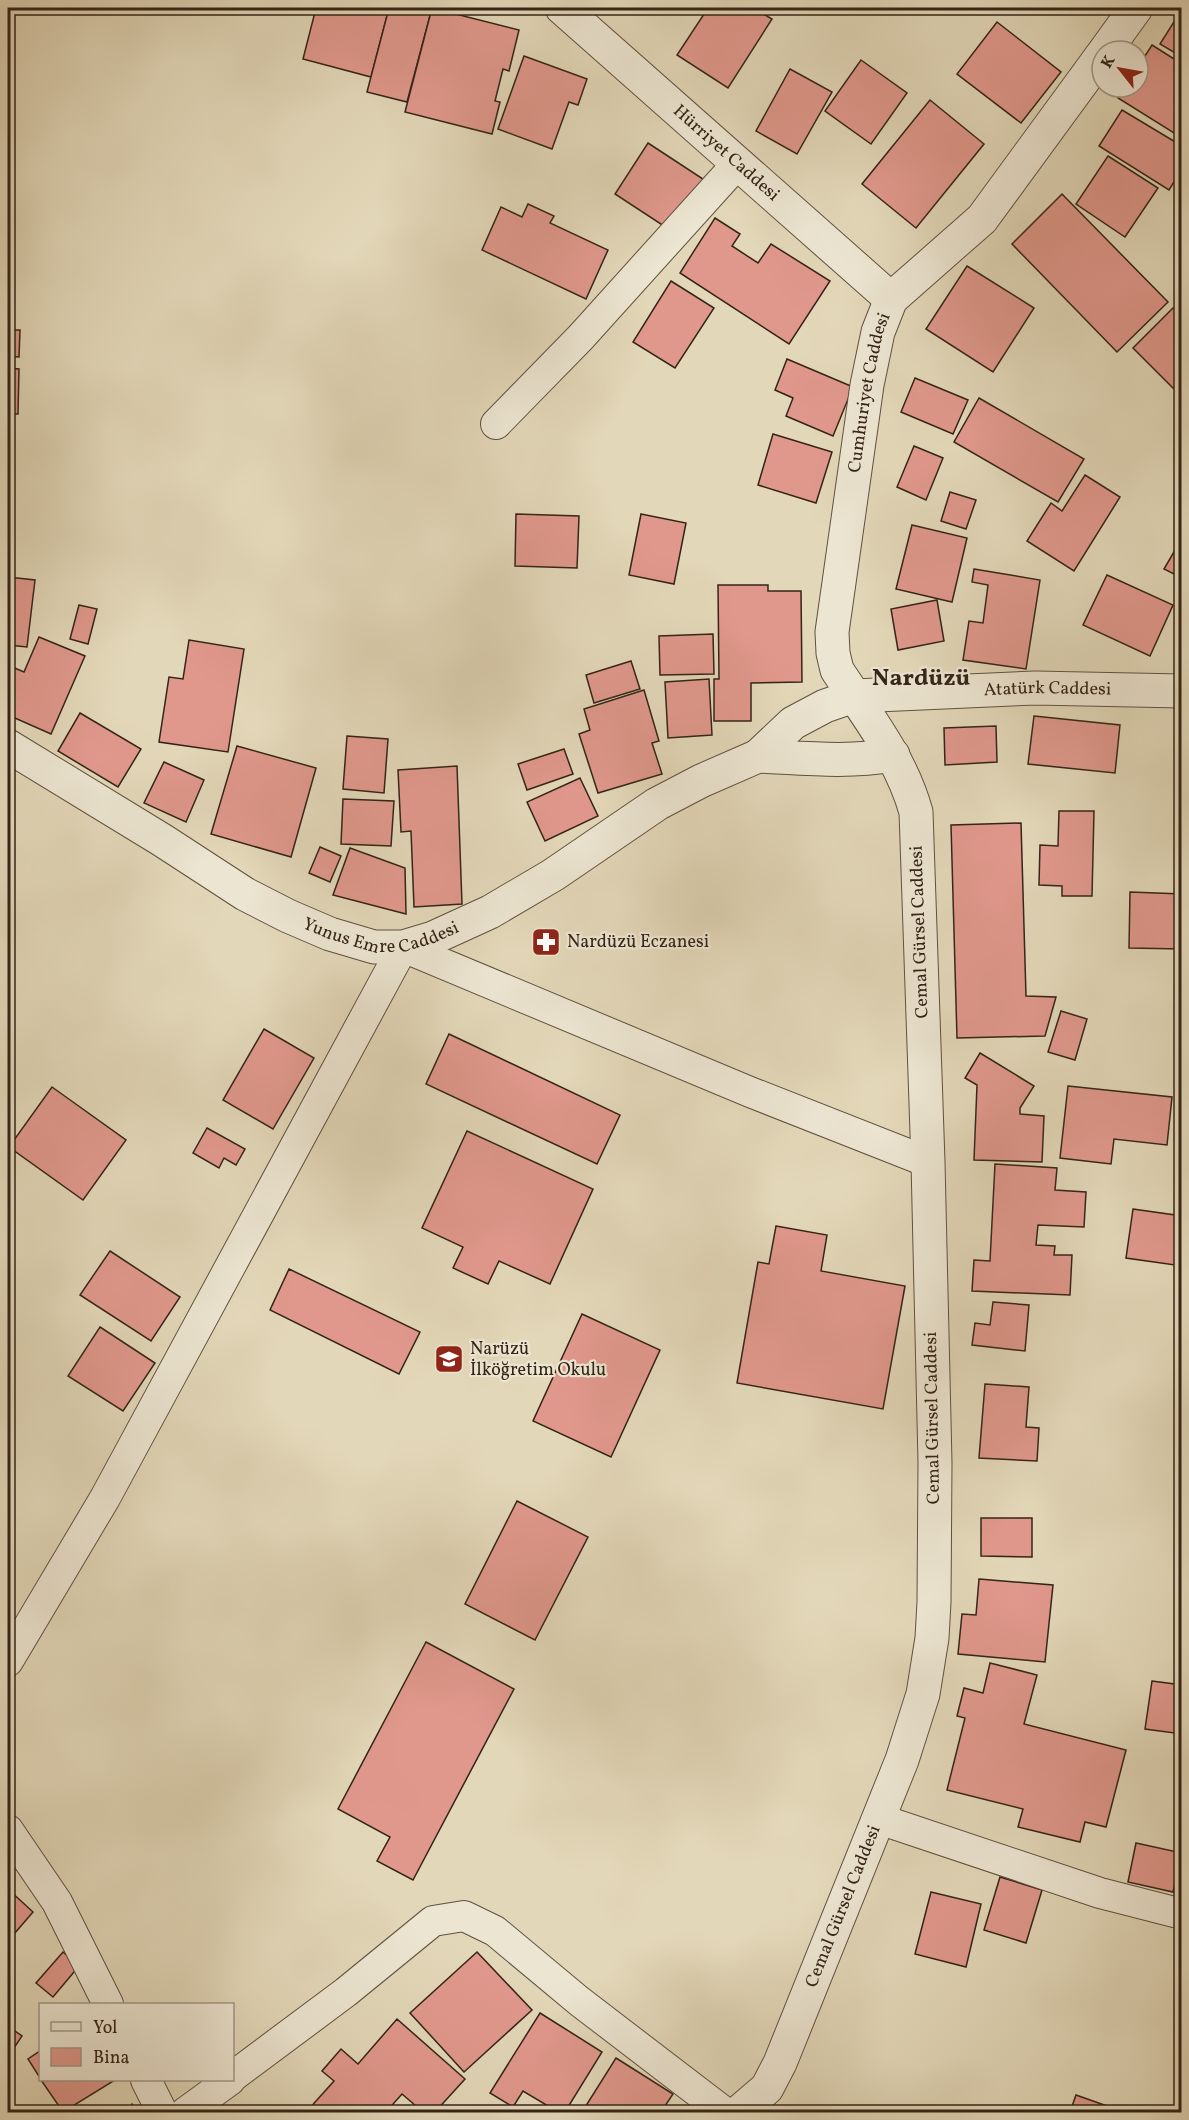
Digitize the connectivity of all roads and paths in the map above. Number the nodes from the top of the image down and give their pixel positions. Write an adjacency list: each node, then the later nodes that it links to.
1 (562, 8): 5 (street, Hürriyet Caddesi)
2 (1136, 8): 3 (street)
3 (1114, 39)
4 (1090, 72): 6 (street, Cumhuriyet Caddesi)
5 (738, 163): 6 (street, Hürriyet Caddesi); 7 (street)
6 (891, 299): 9 (street, Cumhuriyet Caddesi)
7 (496, 424)
8 (1182, 691): 9 (street, Atatürk Caddesi)
9 (854, 696): 11 (street, Cemal Gürsel Caddesi); 12 (street, Atatürk Caddesi)
10 (8, 746): 13 (street, Yunus Emre Caddesi)
11 (893, 755): 12 (street); 14 (street, Cemal Gürsel Caddesi)
12 (758, 756): 13 (street, Yunus Emre Caddesi)
13 (403, 948): 14 (street); 15 (street)
14 (928, 1162): 16 (street, Cemal Gürsel Caddesi)
15 (8, 1661)
16 (879, 1819): 18 (street); 26 (street, Cemal Gürsel Caddesi)
17 (8, 1830): 19 (street)
18 (1182, 1914)
19 (108, 2003)
20 (234, 2076): 25 (street)
21 (147, 2081): 23 (street)
22 (227, 2081): 24 (street)
23 (162, 2112)
24 (186, 2112)
25 (724, 2112)
26 (739, 2112)

